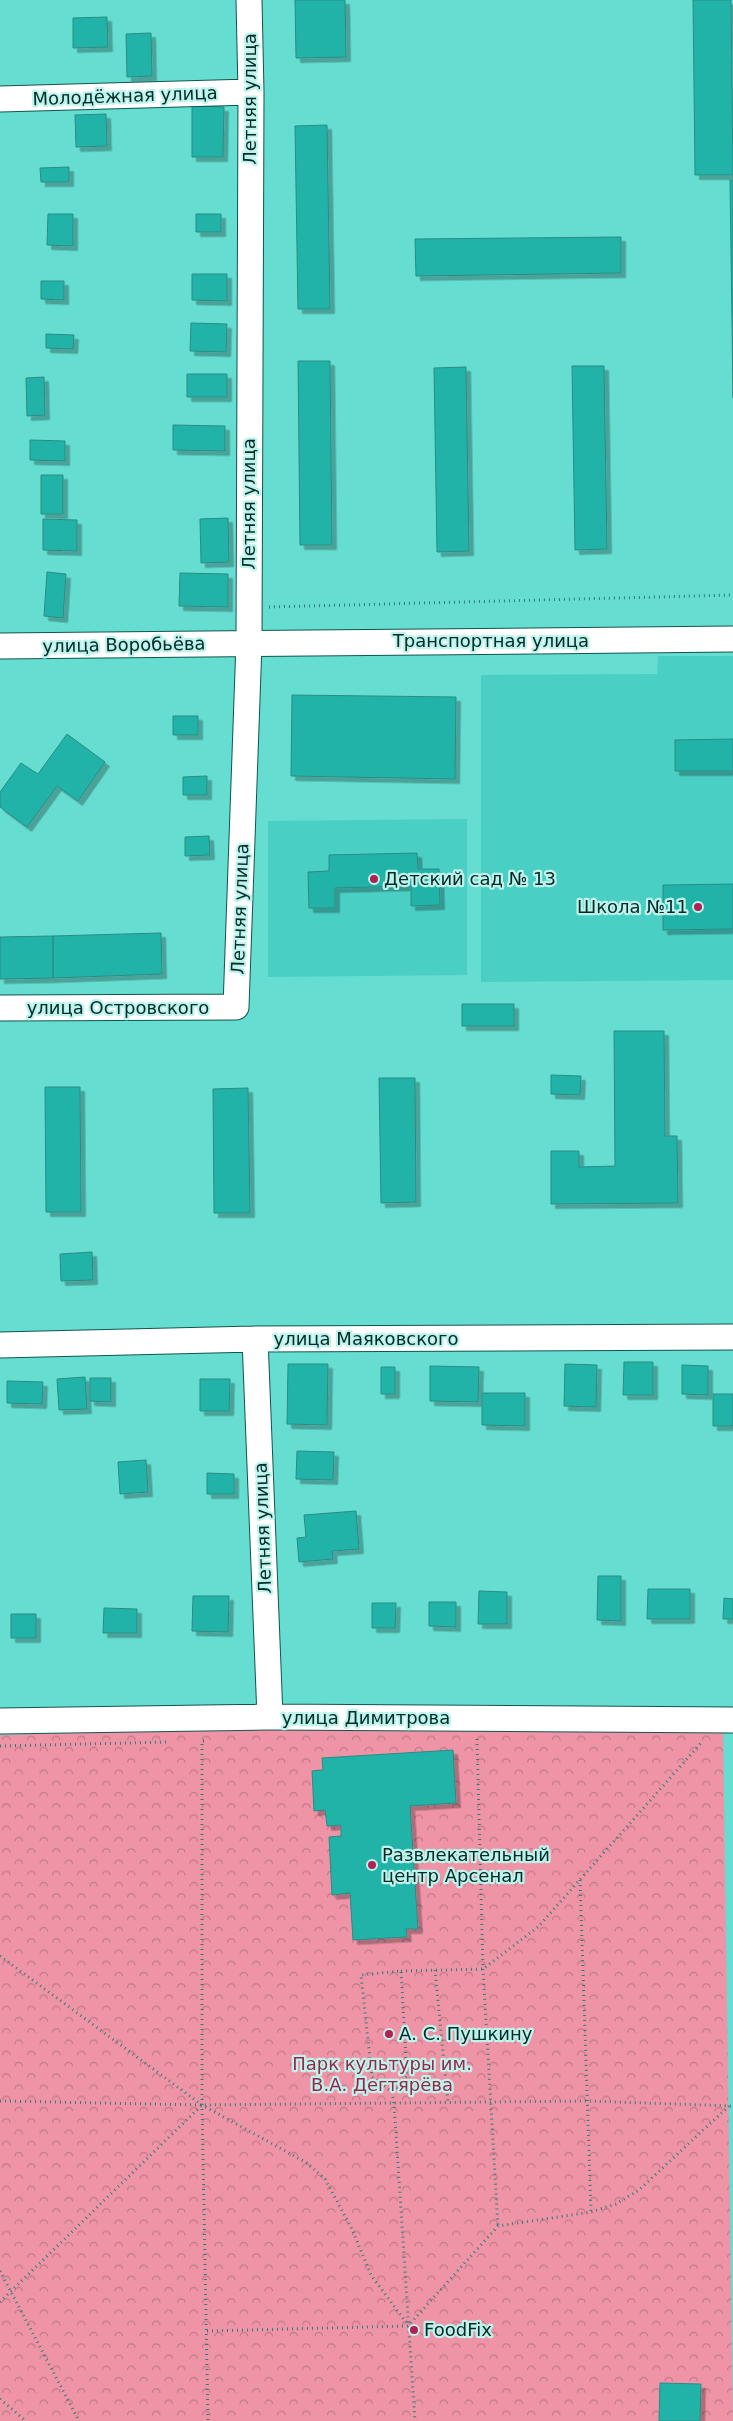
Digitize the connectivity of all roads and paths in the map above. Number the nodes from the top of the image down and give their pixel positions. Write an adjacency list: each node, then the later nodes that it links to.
1 (249, 0): 2 (street, Летняя улица)
2 (251, 92): 3 (street, Молодёжная улица); 5 (street, Летняя улица)
3 (0, 99)
4 (733, 594): 5 (path)
5 (249, 608): 7 (street, Летняя улица)
6 (733, 639): 7 (street, Транспортная улица)
7 (249, 643): 8 (street, улица Воробьёва); 10 (street, Летняя улица)
8 (0, 646)
9 (0, 1008): 10 (street, улица Островского)
10 (236, 1008)
11 (733, 1337): 12 (street, улица Маяковского)
12 (255, 1339): 13 (street, улица Маяковского); 14 (street, Летняя улица)
13 (0, 1345)
14 (270, 1717): 15 (street, улица Димитрова); 16 (street, улица Димитрова)
15 (733, 1720)
16 (0, 1721)
17 (477, 1738): 26 (path)
18 (202, 1741): 19 (path); 21 (path); 35 (path)
19 (212, 1741)
20 (173, 1742): 23 (path)
21 (193, 1742)
22 (702, 1742): 24 (path)
23 (0, 1746)
24 (580, 1879): 26 (path); 31 (path)
25 (0, 1956): 35 (path)
26 (483, 1969): 27 (path); 32 (path)
27 (435, 1970): 28 (path); 33 (path)
28 (401, 1971): 29 (path); 29 (path)
29 (392, 2092): 34 (path)
30 (0, 2101): 35 (path)
31 (588, 2101): 32 (path); 36 (path); 37 (path)
32 (491, 2102): 33 (path); 38 (path)
33 (448, 2103): 34 (path)
34 (394, 2104): 35 (path); 42 (path)
35 (202, 2105): 40 (path); 42 (path); 43 (path)
36 (731, 2106): 37 (path)
37 (591, 2212): 38 (path)
38 (498, 2226): 42 (path)
39 (0, 2271): 40 (path)
40 (10, 2292): 41 (path); 46 (path)
41 (0, 2302)
42 (408, 2326): 43 (path); 48 (path)
43 (207, 2331): 47 (path)
44 (0, 2399): 45 (path)
45 (26, 2421)
46 (79, 2421)
47 (208, 2421)
48 (415, 2421)

